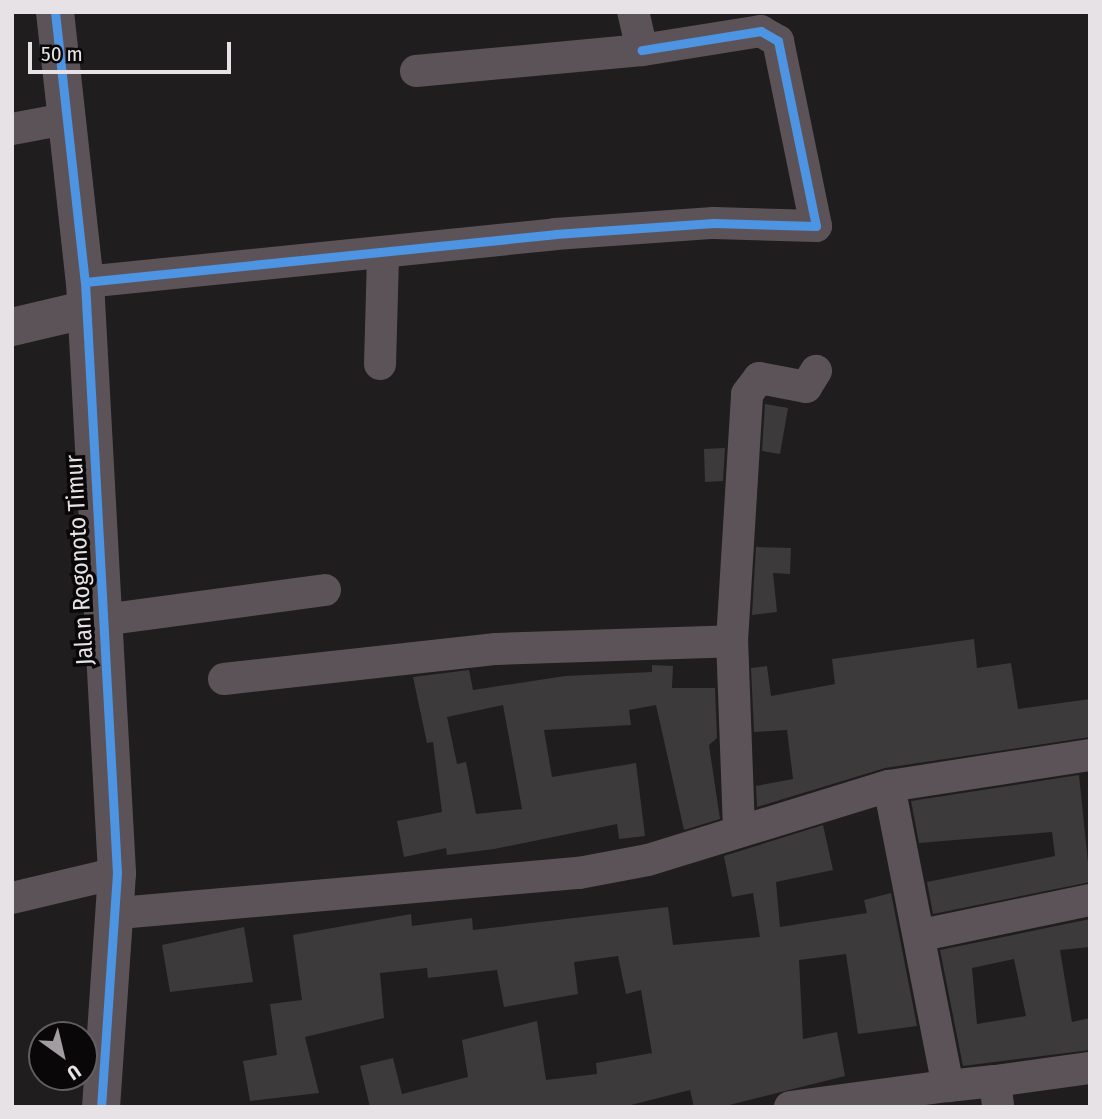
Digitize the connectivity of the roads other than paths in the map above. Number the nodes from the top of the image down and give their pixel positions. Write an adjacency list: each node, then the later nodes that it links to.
1 (55, 12): 5 (street, Jalan Rogonoto Timur)
2 (633, 12): 3 (street)
3 (642, 50): 4 (street); 7 (street)
4 (416, 71)
5 (65, 119): 6 (street); 8 (street, Jalan Rogonoto Timur)
6 (12, 129)
7 (383, 255): 8 (street); 10 (street)
8 (84, 296): 9 (street); 13 (street, Jalan Rogonoto Timur)
9 (12, 327)
10 (380, 364)
11 (816, 372): 14 (street)
12 (325, 590): 13 (street)
13 (103, 620): 19 (street, Jalan Rogonoto Timur)
14 (732, 641): 15 (street); 18 (street)
15 (224, 679)
16 (1090, 755): 17 (street)
17 (889, 786): 18 (street); 23 (street)
18 (739, 829): 22 (street)
19 (117, 873): 20 (street); 22 (street, Jalan Rogonoto Timur)
20 (12, 898)
21 (1090, 900): 23 (street)
22 (118, 913): 27 (street, Jalan Rogonoto Timur)
23 (922, 935): 25 (street)
24 (1090, 1068): 26 (street)
25 (948, 1086): 26 (street); 28 (street)
26 (997, 1094)
27 (101, 1107)
28 (790, 1107)

